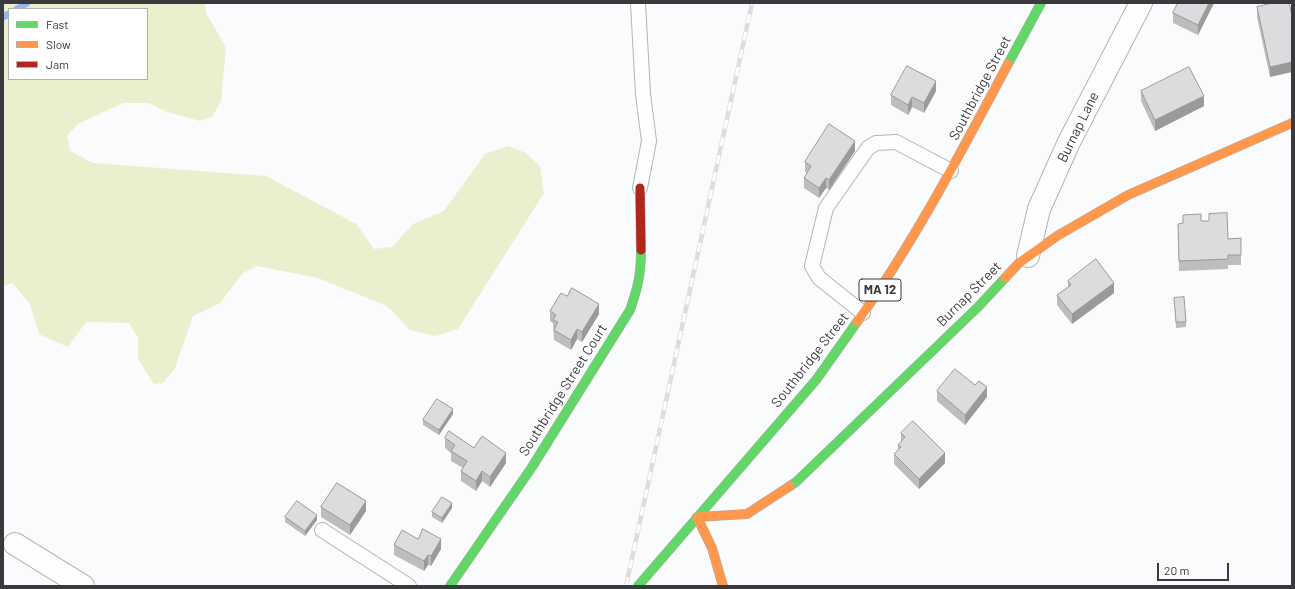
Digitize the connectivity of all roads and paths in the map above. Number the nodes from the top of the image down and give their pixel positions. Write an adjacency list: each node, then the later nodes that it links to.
1 (638, 3): 6 (lane)
2 (1041, 3): 5 (street, Southbridge Street / MA 12)
3 (1141, 3): 7 (street, Burnap Lane)
4 (1292, 123): 7 (street, Burnap Street)
5 (951, 171): 8 (street, Southbridge Street / MA 12); 8 (lane)
6 (640, 188): 14 (street, Southbridge Street Court)
7 (1028, 256): 9 (street, Burnap Street)
8 (863, 313): 9 (street, Southbridge Street / MA 12)
9 (697, 517): 15 (street, Southbridge Street / MA 12); 16 (street)
10 (322, 530): 13 (lane)
11 (15, 544): 12 (street)
12 (82, 586)
13 (409, 586)
14 (450, 586)
15 (638, 586)
16 (723, 586)

